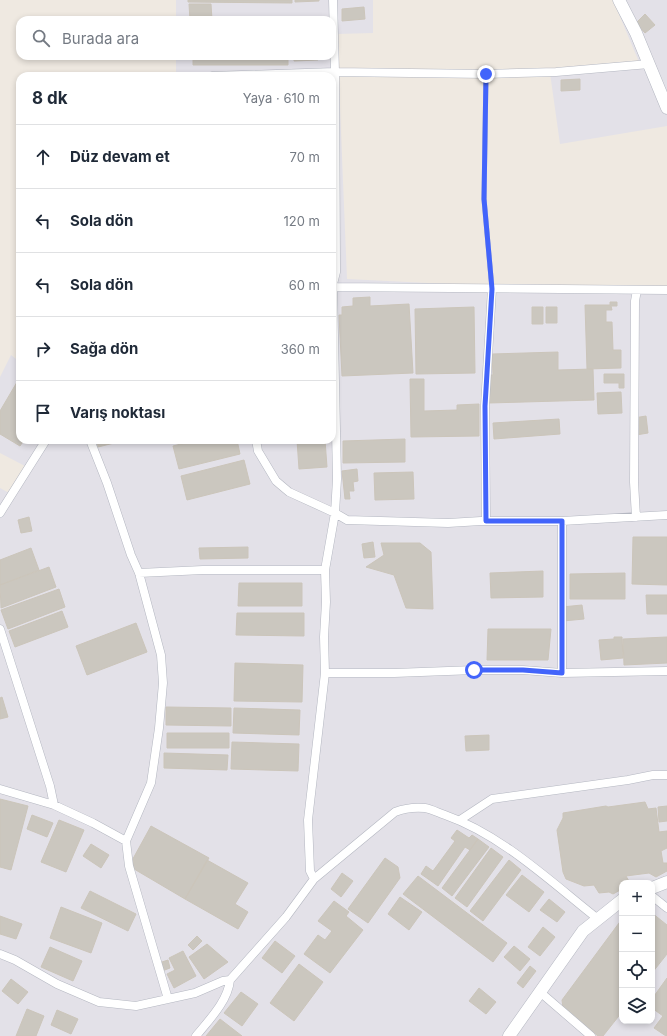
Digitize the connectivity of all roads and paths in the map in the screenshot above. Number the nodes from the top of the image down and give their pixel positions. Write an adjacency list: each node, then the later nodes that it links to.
1 (333, 0): 3 (street)
2 (619, 0): 5 (street)
3 (333, 16)
4 (335, 60): 6 (street)
5 (649, 64): 8 (street); 9 (street)
6 (335, 72)
7 (336, 72): 8 (street)
8 (486, 74): 11 (lane)
9 (665, 98)
10 (336, 287): 11 (street)
11 (492, 289): 12 (street); 22 (street)
12 (637, 290): 13 (street); 21 (street)
13 (667, 290)
14 (336, 441): 19 (street)
15 (43, 444): 18 (street)
16 (92, 444): 25 (street)
17 (257, 444): 19 (street)
18 (0, 513)
19 (335, 514): 22 (street); 24 (street)
20 (667, 516): 21 (street)
21 (636, 517): 23 (street)
22 (486, 521): 23 (street)
23 (562, 521): 29 (street)
24 (325, 570): 25 (street); 28 (street)
25 (139, 573): 34 (street)
26 (0, 629): 32 (street)
27 (667, 671): 29 (street)
28 (325, 672): 29 (street); 35 (street)
29 (562, 673)
30 (667, 775): 33 (street)
31 (0, 789): 32 (street)
32 (54, 805): 34 (street)
33 (460, 820): 35 (street); 41 (street)
34 (126, 840): 45 (street)
35 (314, 879): 43 (street)
36 (667, 882): 37 (street)
37 (655, 887)
38 (655, 898): 40 (street)
39 (619, 902): 41 (street)
40 (667, 908)
41 (598, 919): 44 (street)
42 (0, 954): 45 (street)
43 (230, 980): 45 (street); 46 (street)
44 (540, 992): 47 (street); 48 (street)
45 (168, 999)
46 (196, 1036)
47 (509, 1036)
48 (591, 1036)

